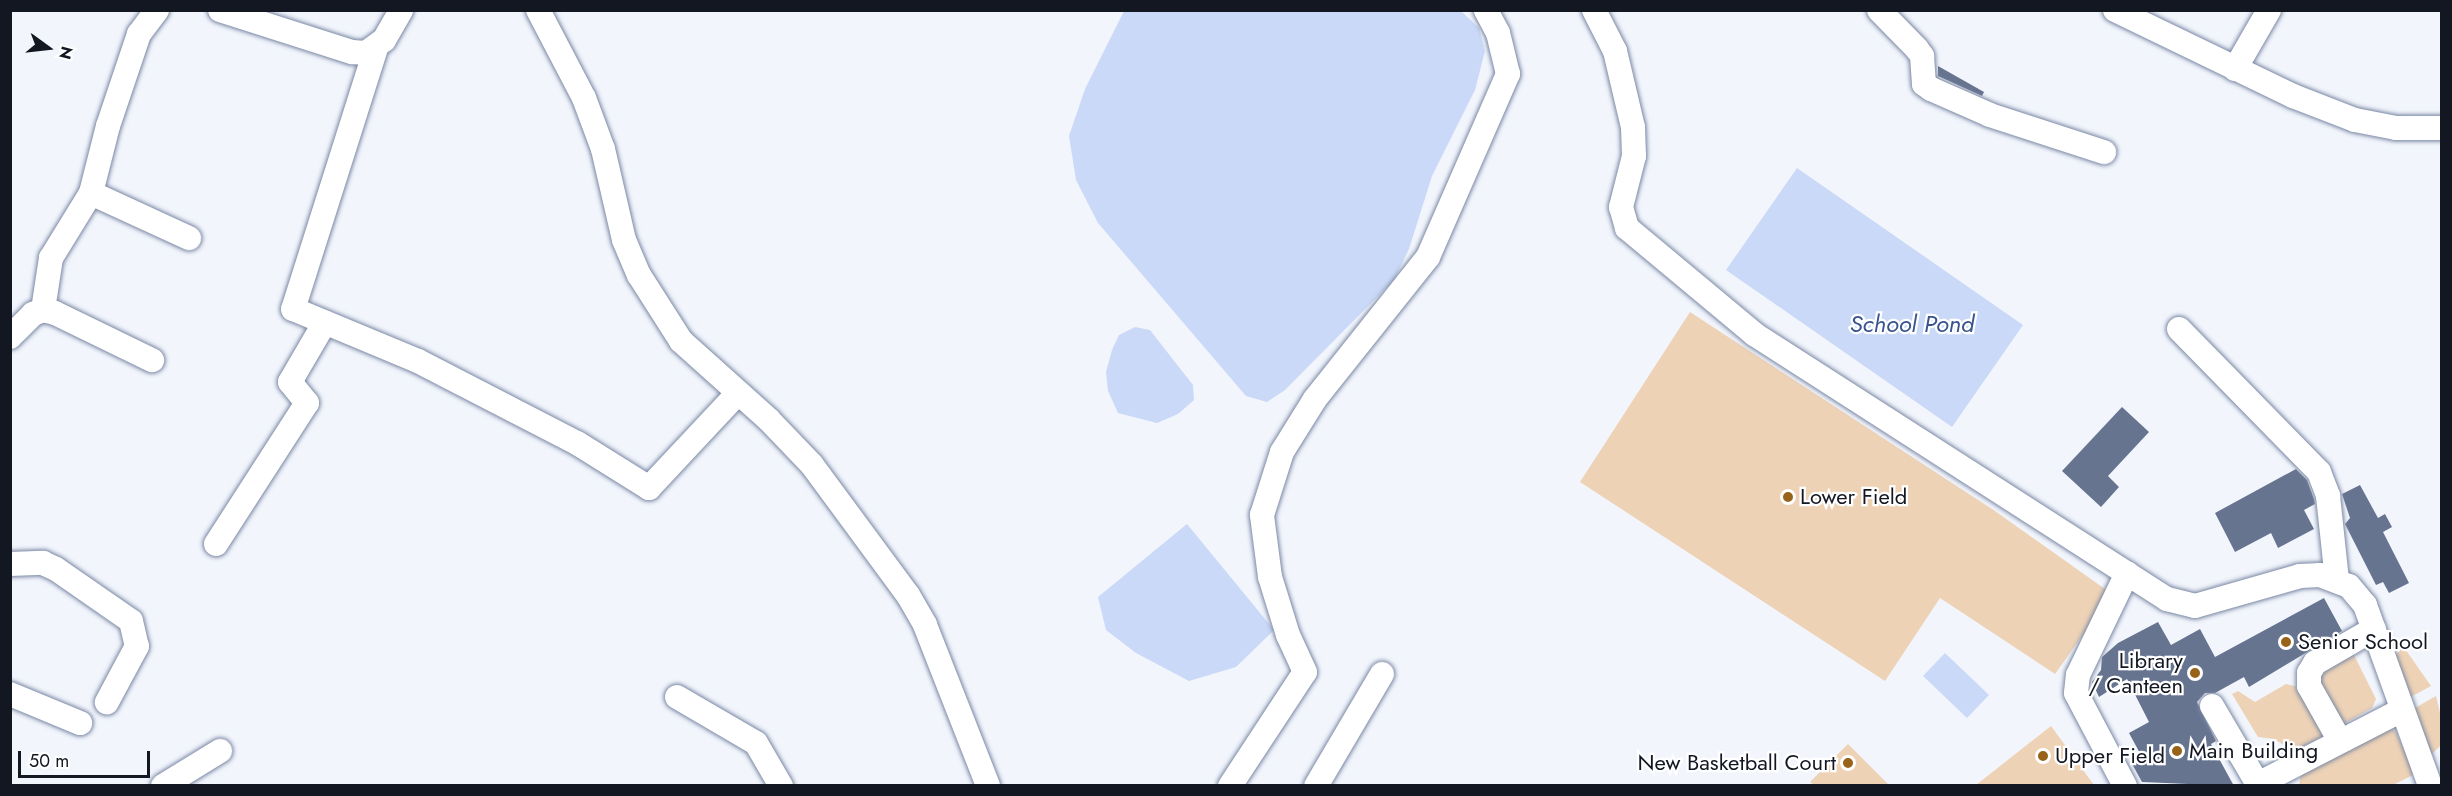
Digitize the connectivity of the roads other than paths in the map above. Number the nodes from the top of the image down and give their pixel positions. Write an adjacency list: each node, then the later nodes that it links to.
1 (157, 10): 14 (street)
2 (220, 10): 10 (street)
3 (401, 10): 10 (street)
4 (538, 10): 21 (street)
5 (1486, 10): 41 (street)
6 (1594, 10): 24 (street)
7 (1879, 10): 13 (street)
8 (2115, 10): 11 (street)
9 (2269, 10): 11 (street)
10 (376, 48): 17 (street)
11 (2235, 69): 12 (street)
12 (2442, 128)
13 (2104, 152)
14 (91, 193): 15 (street); 16 (street)
15 (189, 238)
16 (43, 310): 19 (street); 20 (street)
17 (325, 322): 21 (street); 22 (street)
18 (2179, 329): 25 (street)
19 (10, 337)
20 (152, 360)
21 (738, 393): 40 (street)
22 (216, 544)
23 (10, 564): 30 (street)
24 (2127, 573): 25 (street); 43 (street)
25 (2337, 580): 26 (street)
26 (2374, 629): 32 (street); 34 (street)
27 (1382, 674): 42 (street)
28 (10, 694): 33 (street)
29 (677, 697): 39 (street)
30 (107, 702)
31 (2212, 706): 37 (street)
32 (2402, 710): 34 (street); 36 (street)
33 (80, 723)
34 (2340, 741): 37 (street)
35 (220, 751): 38 (street)
36 (2423, 783)
37 (2259, 785)
38 (163, 786)
39 (781, 786)
40 (988, 786)
41 (1230, 786)
42 (1316, 786)
43 (2125, 786)

